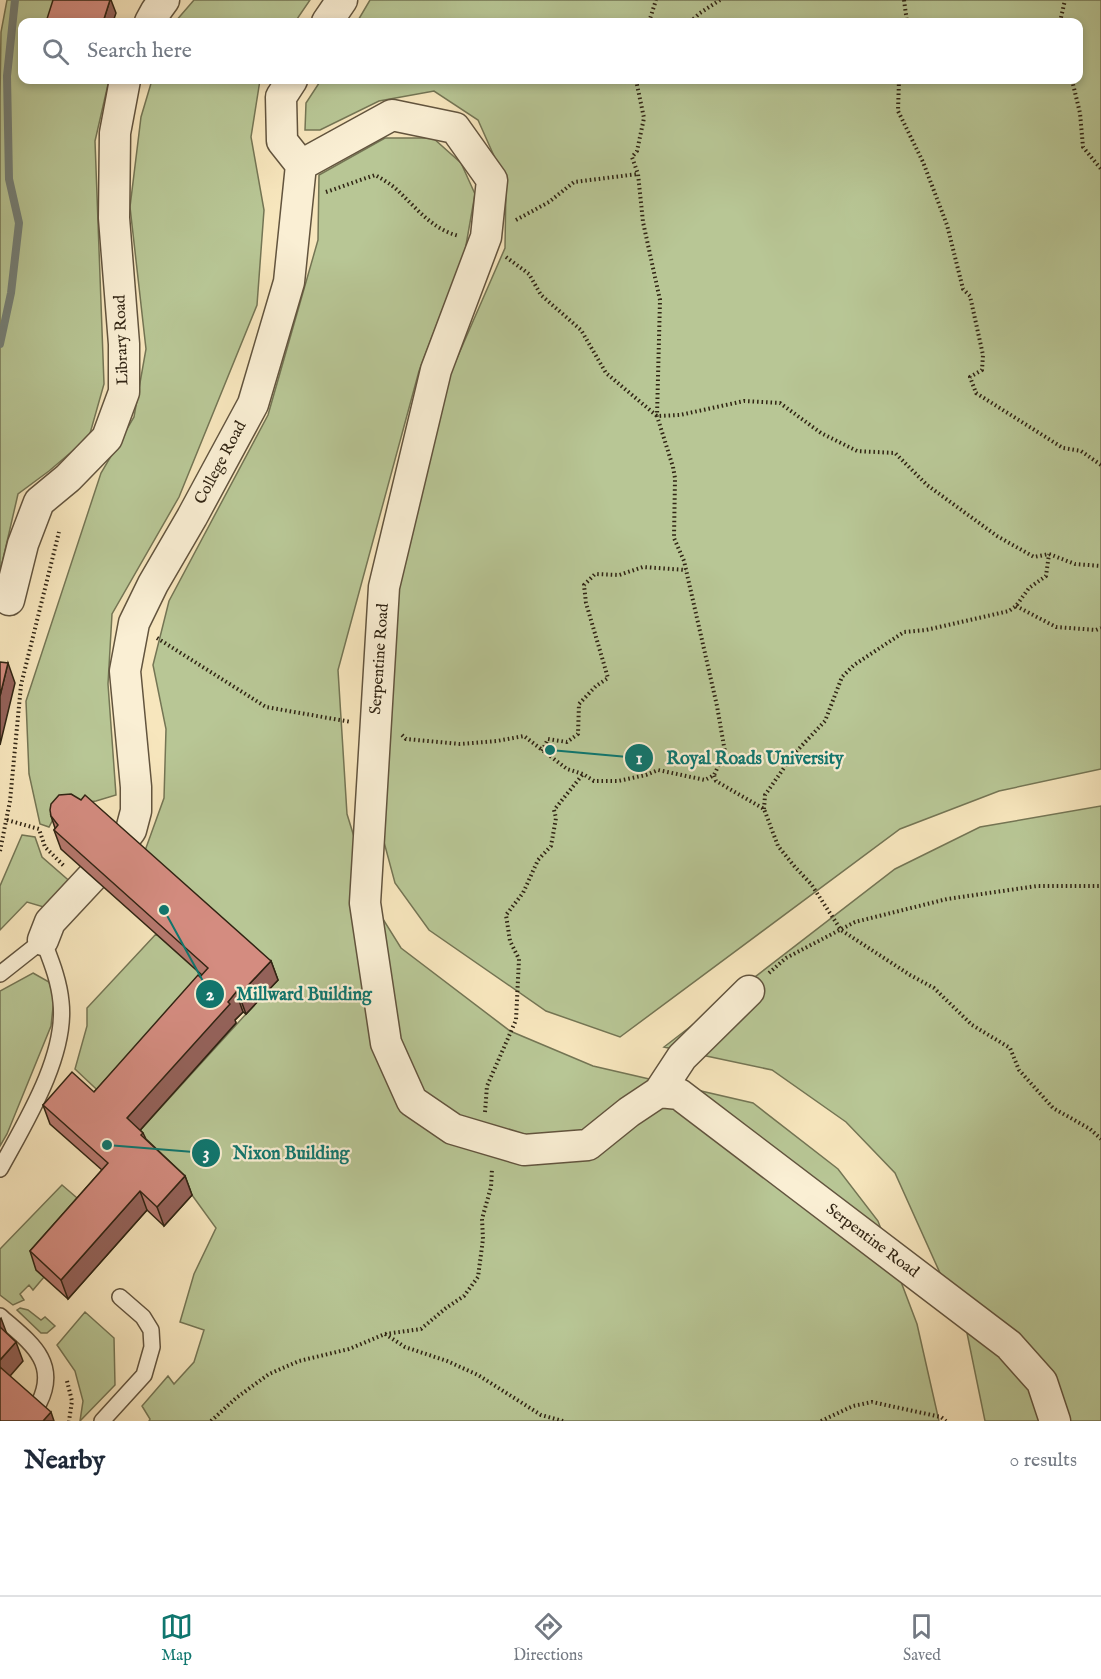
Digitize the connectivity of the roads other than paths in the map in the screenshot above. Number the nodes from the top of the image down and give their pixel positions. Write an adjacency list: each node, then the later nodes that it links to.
1 (164, 0): 3 (street)
2 (342, 0): 4 (street)
3 (152, 18)
4 (330, 18)
5 (124, 84): 8 (street, Library Road)
6 (289, 84): 7 (street)
7 (301, 165): 9 (street, College Road); 14 (street, Serpentine Road)
8 (9, 600)
9 (122, 842)
10 (92, 877): 11 (street)
11 (43, 940): 12 (lane); 15 (lane)
12 (0, 974)
13 (749, 991): 14 (street, Serpentine Road)
14 (659, 1092): 20 (street, Serpentine Road)
15 (0, 1169)
16 (120, 1296): 19 (lane)
17 (0, 1316): 18 (lane)
18 (39, 1403)
19 (102, 1421)
20 (1055, 1421)

